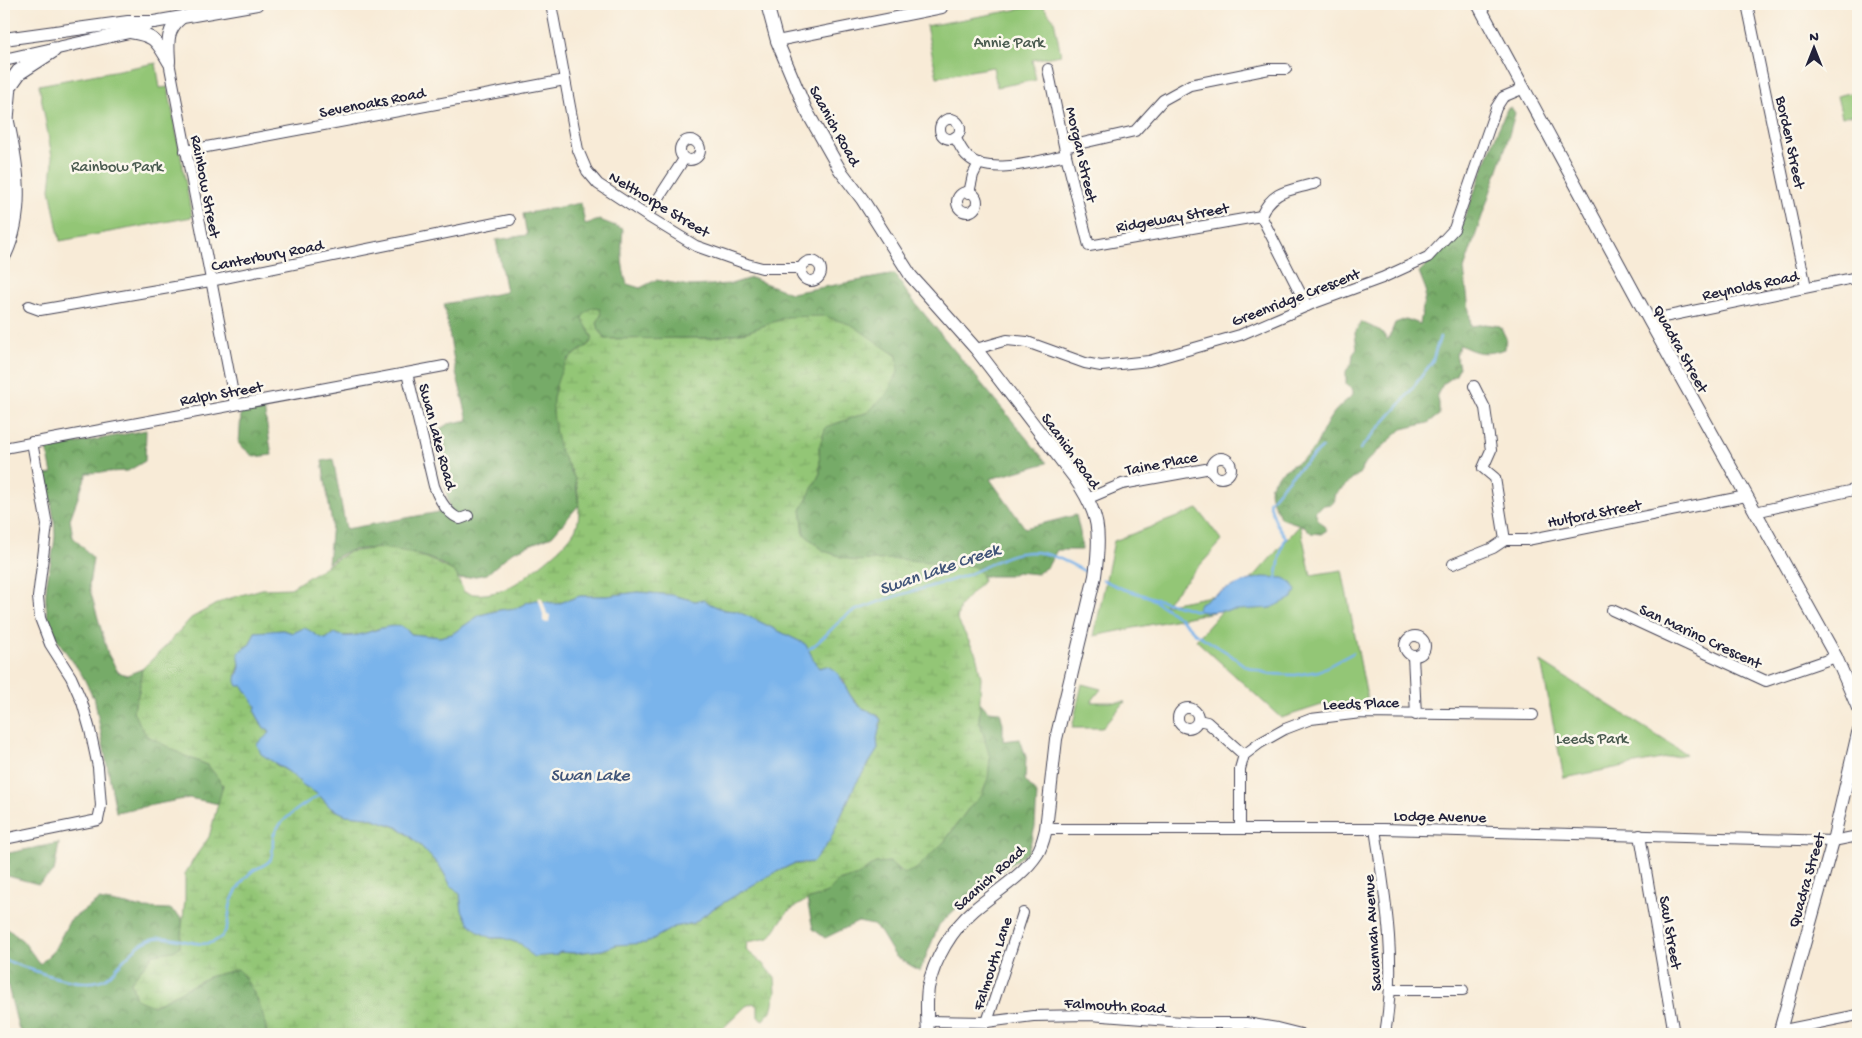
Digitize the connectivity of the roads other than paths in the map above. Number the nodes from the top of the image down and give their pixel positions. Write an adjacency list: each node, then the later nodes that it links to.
1 (257, 4): 7 (main road)
2 (551, 4): 17 (street, Nelthorpe Street)
3 (767, 4): 11 (main road, Saanich Road)
4 (1478, 4): 18 (main road, Quadra Street)
5 (1747, 4): 37 (street, Borden Street)
6 (942, 8): 11 (street)
7 (181, 18): 8 (main road); 14 (main road)
8 (154, 22): 9 (main road); 10 (main road)
9 (129, 32): 12 (main road); 14 (main road)
10 (4, 39)
11 (777, 41): 41 (main road, Saanich Road)
12 (53, 50): 13 (main road); 19 (highway)
13 (4, 60)
14 (169, 62): 21 (street, Rainbow Street)
15 (1048, 68): 22 (street, Morgan Street)
16 (1286, 69): 22 (street)
17 (565, 80): 21 (street, Sevenoaks Road); 28 (street, Nelthorpe Street)
18 (1522, 89): 39 (street, Greenridge Crescent); 40 (main road, Quadra Street)
19 (5, 115): 33 (highway)
20 (955, 137): 24 (street)
21 (185, 151): 36 (street, Rainbow Street)
22 (1066, 151): 24 (street); 32 (street, Morgan Street)
23 (684, 159): 28 (street)
24 (979, 163): 27 (street)
25 (4, 178): 31 (highway)
26 (1316, 183): 29 (street)
27 (969, 193)
28 (647, 216): 34 (street, Nelthorpe Street)
29 (1261, 216): 32 (street, Ridgeway Street); 39 (street)
30 (510, 220): 36 (street, Canterbury Road)
31 (4, 223)
32 (1089, 246)
33 (4, 254)
34 (802, 268)
35 (1858, 277): 37 (street, Reynolds Road)
36 (210, 280): 38 (street, Canterbury Road); 45 (street, Rainbow Street)
37 (1806, 287): 40 (street, Reynolds Road)
38 (29, 306)
39 (1307, 306): 41 (street, Greenridge Crescent)
40 (1649, 320): 50 (main road, Quadra Street)
41 (976, 348): 51 (main road, Saanich Road)
42 (444, 366): 43 (street, Ralph Street)
43 (407, 373): 45 (street, Ralph Street); 53 (street, Swan Lake Road)
44 (1474, 386): 54 (street)
45 (235, 404): 46 (street, Ralph Street)
46 (32, 442): 47 (street, Ralph Street); 70 (street)
47 (4, 448)
48 (1211, 468): 51 (street, Taine Place)
49 (1858, 489): 52 (street)
50 (1746, 496): 52 (main road, Quadra Street); 54 (street, Hulford Street)
51 (1089, 498): 65 (main road, Saanich Road)
52 (1755, 512): 58 (main road, Quadra Street)
53 (468, 516)
54 (1505, 540): 55 (street, Hulford Street)
55 (1453, 564)
56 (1612, 610): 58 (street, San Marino Crescent)
57 (1413, 656): 60 (street)
58 (1836, 657): 59 (main road, Quadra Street)
59 (1858, 708)
60 (1416, 715): 61 (street, Leeds Place); 64 (street, Leeds Place)
61 (1533, 715)
62 (1198, 720): 64 (street)
63 (1858, 732): 71 (main road, Quadra Street)
64 (1244, 755): 66 (street)
65 (1046, 829): 66 (street, Lodge Avenue); 76 (main road, Saanich Road)
66 (1240, 829): 67 (street, Lodge Avenue)
67 (1375, 830): 68 (street, Lodge Avenue); 73 (street, Savannah Avenue)
68 (1640, 835): 71 (street, Lodge Avenue); 82 (street, Saul Street)
69 (1858, 836): 71 (street, Lodge Avenue)
70 (4, 840)
71 (1833, 840): 78 (main road, Quadra Street)
72 (1023, 913): 77 (street, Falmouth Lane)
73 (1391, 990): 74 (street); 81 (street, Savannah Avenue)
74 (1463, 990)
75 (1858, 1015): 78 (street)
76 (927, 1021): 77 (street, Falmouth Road); 79 (main road, Saanich Road)
77 (988, 1022): 80 (street, Falmouth Road)
78 (1779, 1033)
79 (928, 1034)
80 (1301, 1034)
81 (1385, 1034)
82 (1674, 1034)

